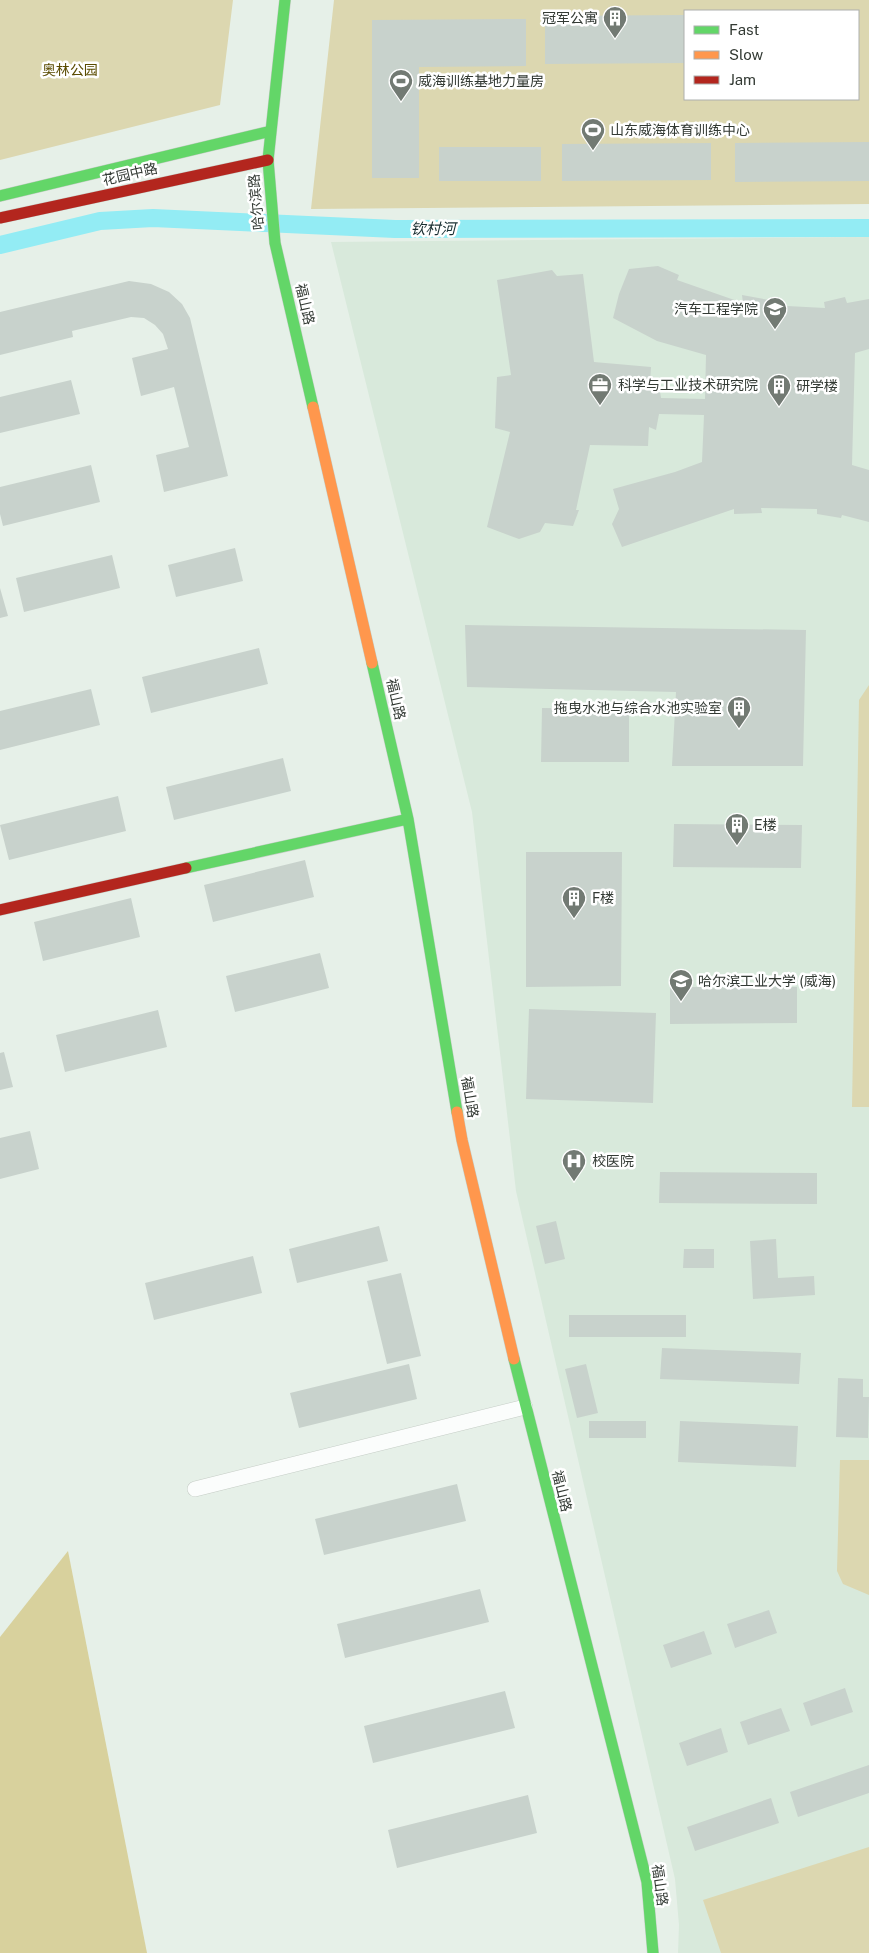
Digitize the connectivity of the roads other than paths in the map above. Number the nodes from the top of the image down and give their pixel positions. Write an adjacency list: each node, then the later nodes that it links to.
1 (285, 0): 2 (main road)
2 (271, 131): 3 (main road); 4 (main road)
3 (268, 160): 5 (main road, 花园中路); 6 (main road, 哈尔滨路)
4 (0, 196)
5 (0, 218)
6 (275, 242): 7 (main road, 福山路)
7 (408, 818): 8 (main road); 9 (main road, 福山路)
8 (0, 910)
9 (524, 1407): 10 (street); 11 (main road, 福山路)
10 (195, 1489)
11 (652, 1953)

